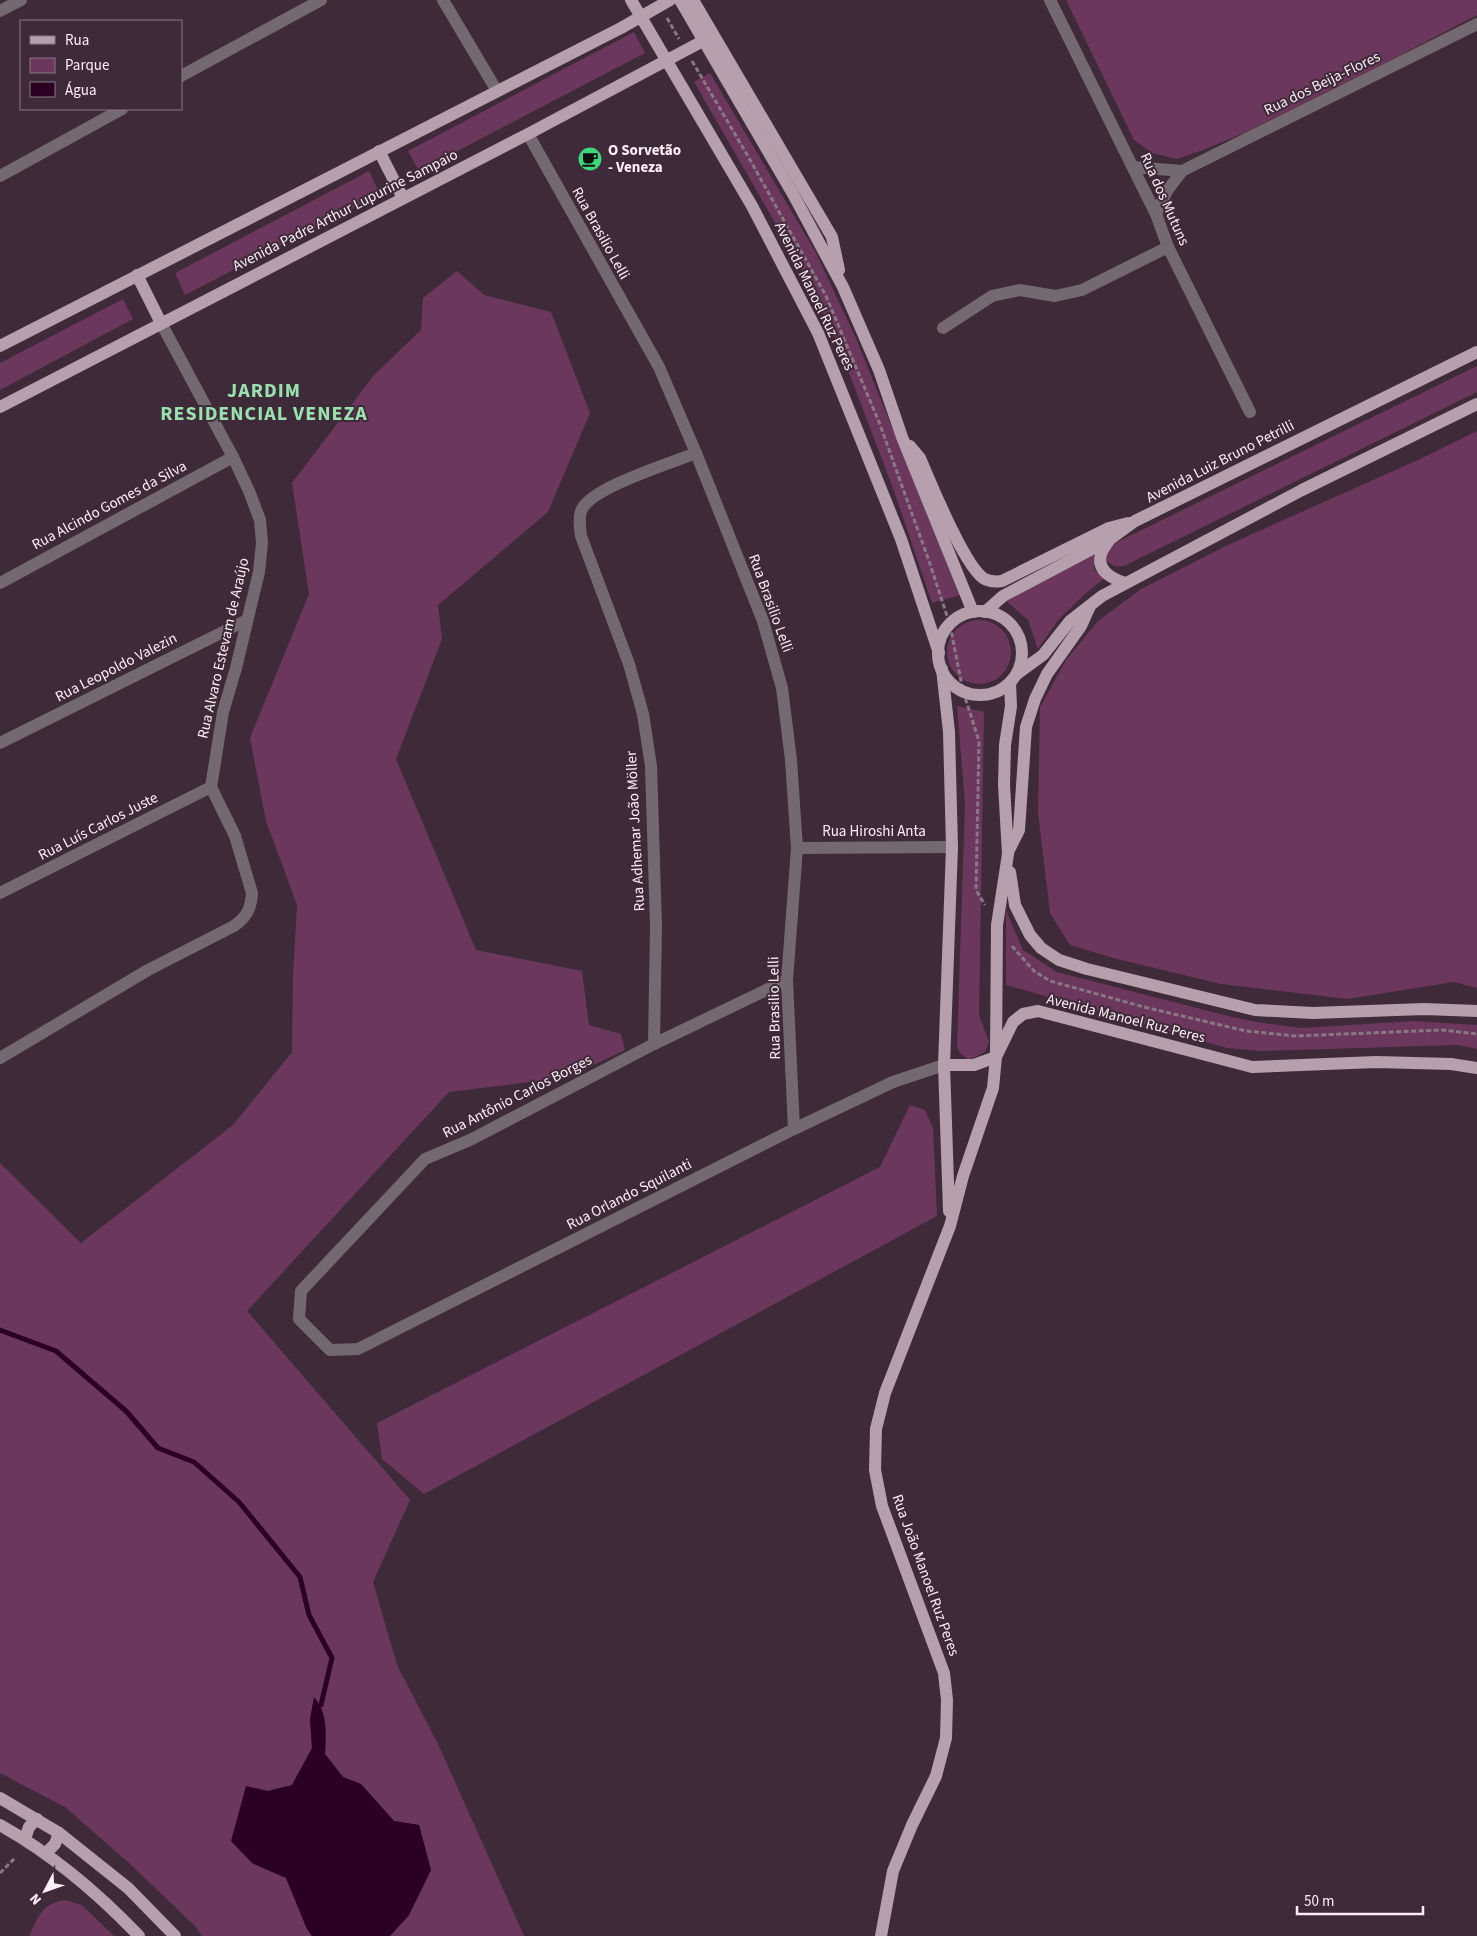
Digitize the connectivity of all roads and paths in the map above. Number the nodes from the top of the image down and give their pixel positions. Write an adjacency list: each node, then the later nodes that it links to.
1 (21, 0): 9 (street)
2 (321, 0): 14 (street)
3 (443, 0): 15 (street)
4 (631, 0): 10 (main road, Avenida Manoel Ruz Peres)
5 (670, 0): 10 (main road)
6 (680, 0): 12 (main road, Avenida Manoel Ruz Peres)
7 (693, 0): 26 (main road)
8 (1050, 0): 19 (street, Rua dos Mutuns)
9 (0, 11)
10 (641, 17): 13 (main road, Avenida Manoel Ruz Peres); 15 (main road)
11 (1477, 24): 20 (street, Rua dos Beija-Flores)
12 (704, 41): 13 (main road, Avenida Padre Arthur Lupurine Sampaio); 26 (main road, Avenida Manoel Ruz Peres)
13 (666, 60): 17 (main road, Avenida Padre Arthur Lupurine Sampaio); 44 (main road, Avenida Manoel Ruz Peres)
14 (182, 75)
15 (497, 91): 18 (main road)
16 (120, 110): 21 (street)
17 (528, 134): 22 (main road, Avenida Padre Arthur Lupurine Sampaio); 35 (street, Rua Brasilio Lelli)
18 (379, 151): 22 (main road); 25 (main road)
19 (1133, 167): 20 (street); 23 (street, Rua dos Mutuns)
20 (1182, 171): 23 (street, Rua dos Beija-Flores)
21 (0, 176)
22 (403, 198): 27 (main road, Avenida Padre Arthur Lupurine Sampaio)
23 (1156, 214): 24 (street, Rua dos Mutuns)
24 (1168, 246): 28 (street); 33 (street, Rua dos Mutuns)
25 (137, 275): 27 (main road); 29 (main road)
26 (843, 287): 34 (main road, Avenida Manoel Ruz Peres)
27 (161, 323): 32 (main road, Avenida Padre Arthur Lupurine Sampaio); 36 (street, Rua Alvaro Estevam de Araújo)
28 (943, 328)
29 (0, 346)
30 (1477, 352): 37 (main road, Avenida Luiz Bruno Petrilli)
31 (1477, 404): 40 (main road)
32 (0, 407)
33 (1250, 412)
34 (902, 437): 37 (main road); 42 (main road, Avenida Manoel Ruz Peres)
35 (696, 453): 50 (street, Rua Brasilio Lelli); 55 (street, Rua Adhemar João Möller)
36 (233, 457): 39 (street, Rua Alcindo Gomes da Silva); 43 (street, Rua Alvaro Estevam de Araújo)
37 (1135, 522): 38 (main road, Avenida Luiz Bruno Petrilli)
38 (1110, 540): 40 (main road); 42 (main road, Avenida Luiz Bruno Petrilli)
39 (0, 583)
40 (1125, 583): 41 (main road)
41 (1090, 606): 46 (main road); 51 (main road)
42 (979, 612): 44 (main road); 46 (main road)
43 (247, 620): 47 (street, Rua Leopoldo Valezin); 48 (street, Rua Alvaro Estevam de Araújo)
44 (939, 654): 45 (main road)
45 (942, 669): 46 (main road); 49 (main road)
46 (1014, 678): 51 (main road)
47 (0, 743)
48 (211, 787): 52 (street, Rua Luís Carlos Juste); 56 (street)
49 (952, 847): 50 (street, Rua Hiroshi Anta); 58 (main road)
50 (797, 848): 53 (street, Rua Brasilio Lelli)
51 (1008, 854): 54 (main road); 57 (main road)
52 (0, 894)
53 (786, 980): 55 (street, Rua Antônio Carlos Borges); 60 (street, Rua Brasilio Lelli)
54 (1477, 1011)
55 (654, 1044): 62 (street, Rua Antônio Carlos Borges)
56 (0, 1058)
57 (996, 1058): 58 (main road); 59 (main road, Avenida Manoel Ruz Peres); 61 (main road, Rua João Manoel Ruz Peres)
58 (944, 1065): 60 (street, Rua Orlando Squilanti); 61 (main road, Rua João Manoel Ruz Peres)
59 (1477, 1068)
60 (794, 1129): 62 (street, Rua Orlando Squilanti)
61 (950, 1226): 73 (main road, Rua João Manoel Ruz Peres)
62 (330, 1350)
63 (0, 1798): 64 (main road)
64 (37, 1819): 66 (main road); 67 (main road)
65 (0, 1825): 67 (main road)
66 (59, 1833): 68 (main road); 72 (main road)
67 (25, 1839): 68 (main road)
68 (46, 1853): 71 (main road)
69 (16, 1857): 70 (path)
70 (0, 1873)
71 (139, 1936)
72 (175, 1936)
73 (882, 1936)

